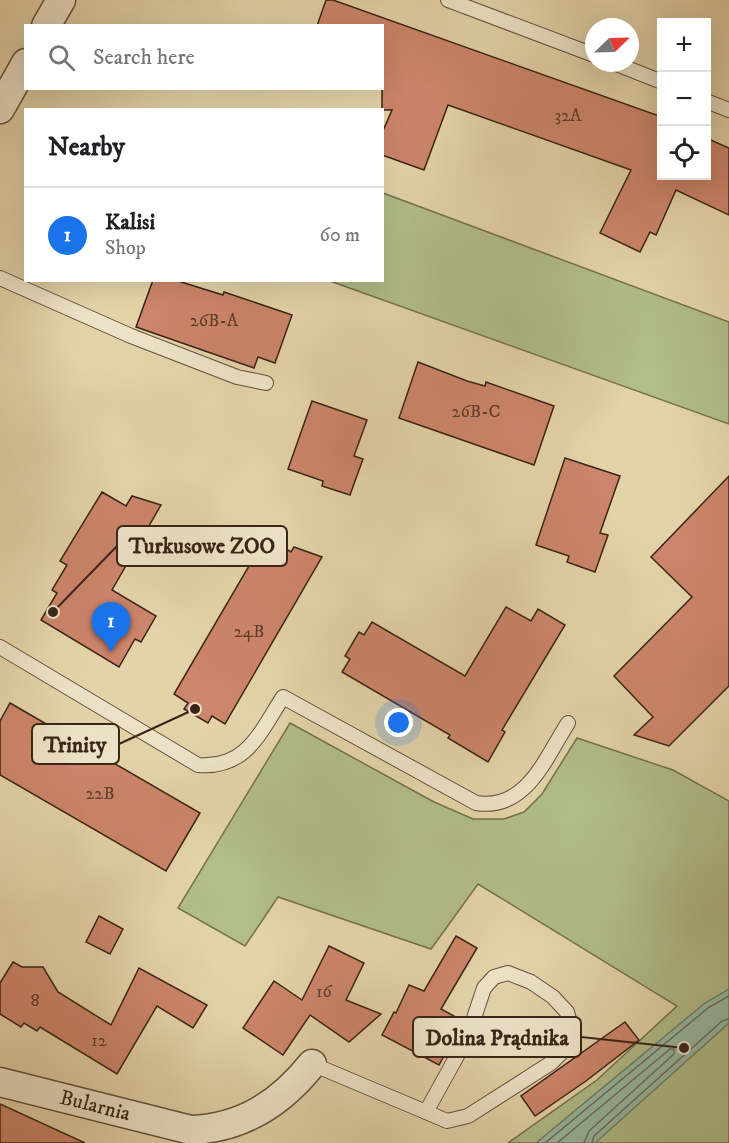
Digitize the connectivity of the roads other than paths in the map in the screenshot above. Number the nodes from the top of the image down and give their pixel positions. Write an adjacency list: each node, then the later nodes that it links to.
1 (61, 0): 3 (street)
2 (448, 0): 4 (lane)
3 (47, 24)
4 (585, 52)
5 (24, 67): 9 (street)
6 (637, 72): 7 (lane)
7 (657, 80)
8 (711, 102): 10 (lane)
9 (0, 109)
10 (729, 110)
11 (0, 278): 12 (lane)
12 (266, 383)
13 (0, 647): 14 (lane)
14 (568, 723)
15 (312, 1064): 16 (street, Bularnia); 17 (lane)
16 (0, 1082)
17 (426, 1112): 17 (lane)

